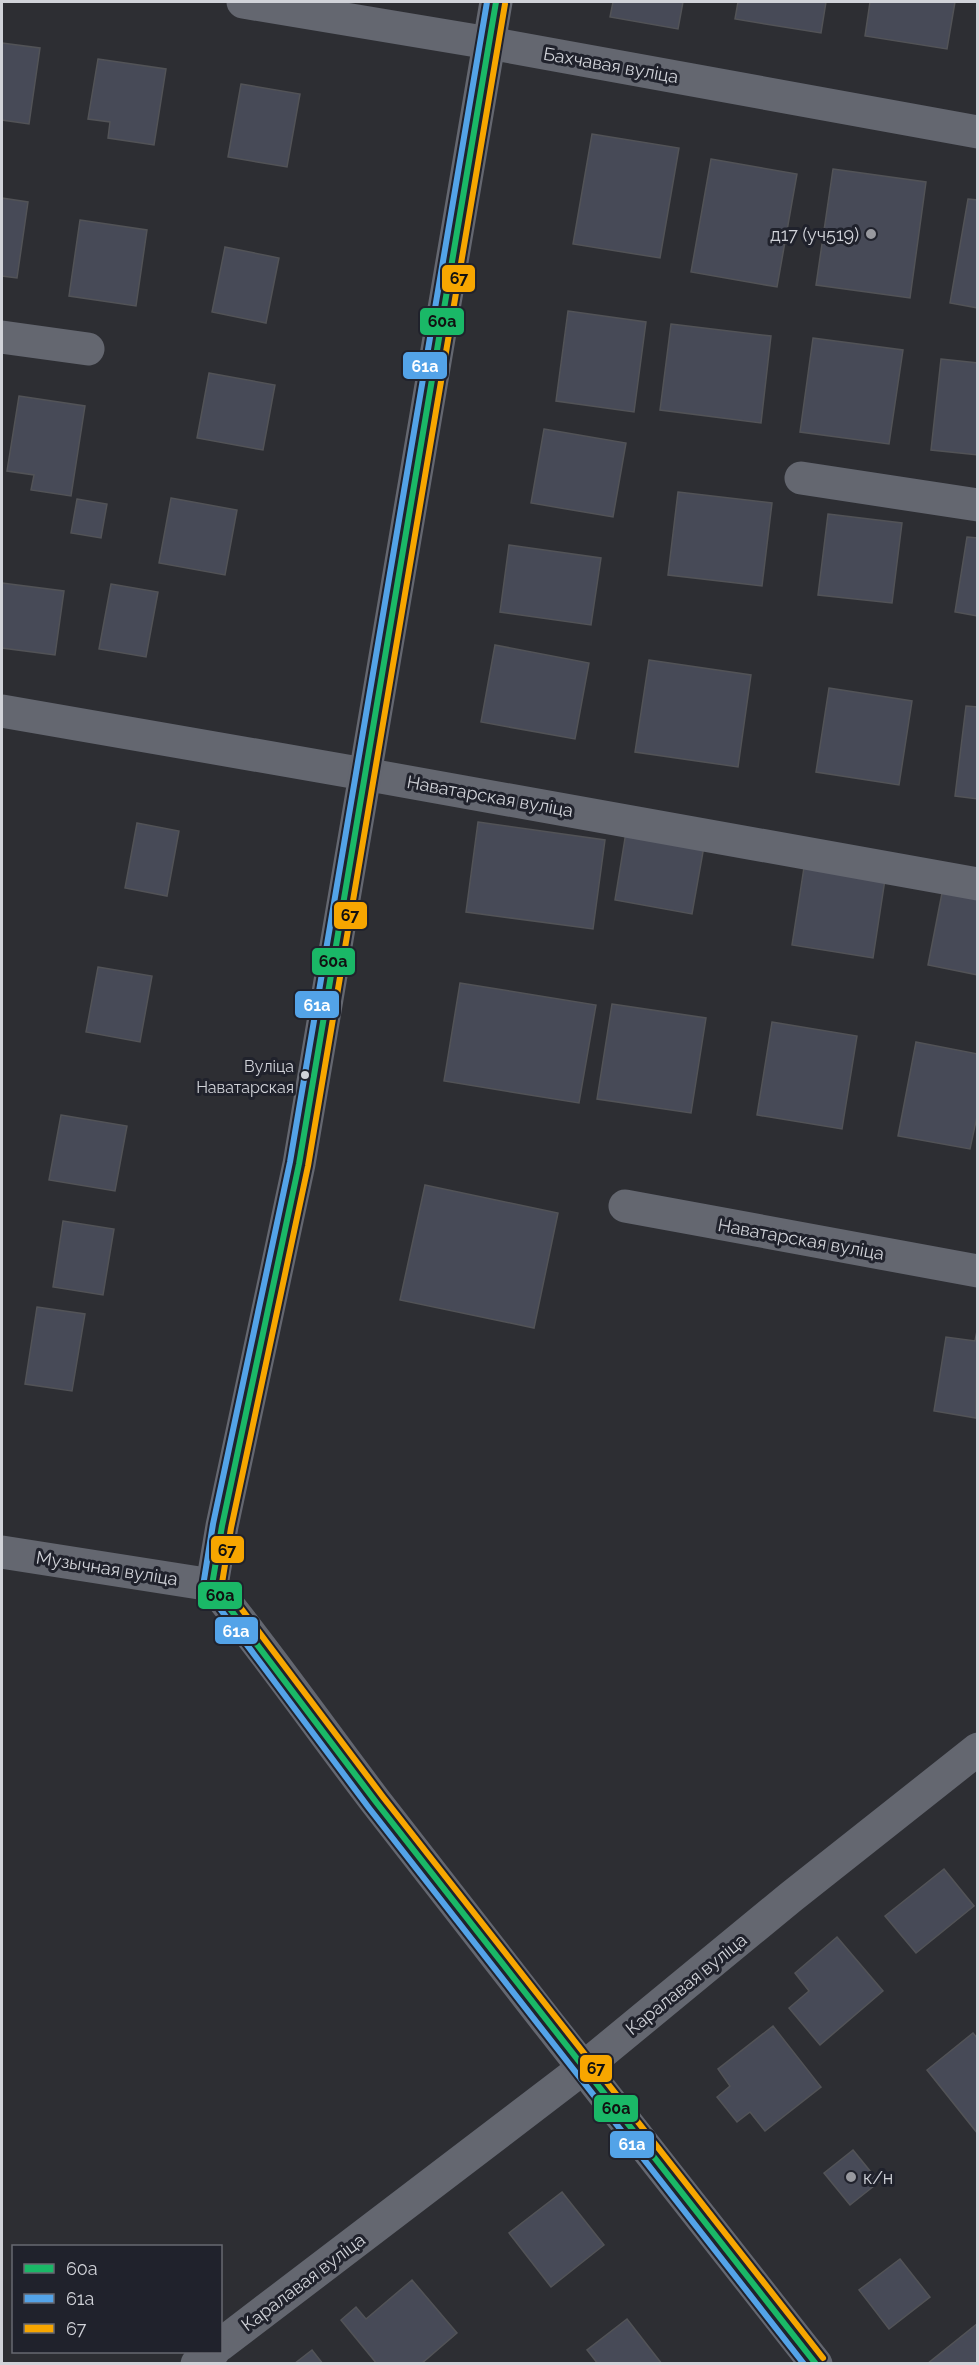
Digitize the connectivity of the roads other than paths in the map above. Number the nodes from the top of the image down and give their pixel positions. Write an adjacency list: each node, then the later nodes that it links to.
1 (243, 2): 3 (street, Бахчавая вуліца)
2 (496, 2): 3 (street)
3 (489, 43): 4 (street, Бахчавая вуліца); 10 (street)
4 (978, 132)
5 (2, 337): 6 (street)
6 (88, 349)
7 (801, 478): 8 (street)
8 (978, 505)
9 (2, 711): 10 (street, Наватарская вуліца)
10 (364, 774): 11 (street, Наватарская вуліца); 15 (street)
11 (978, 884)
12 (625, 1206): 13 (street, Наватарская вуліца)
13 (978, 1271)
14 (2, 1552): 15 (street, Музычная вуліца)
15 (212, 1585): 17 (street)
16 (978, 1749): 17 (street, Каралавая вуліца)
17 (582, 2068): 18 (street, Каралавая вуліца); 21 (street)
18 (222, 2344)
19 (212, 2353): 20 (street)
20 (197, 2364)
21 (816, 2364)

